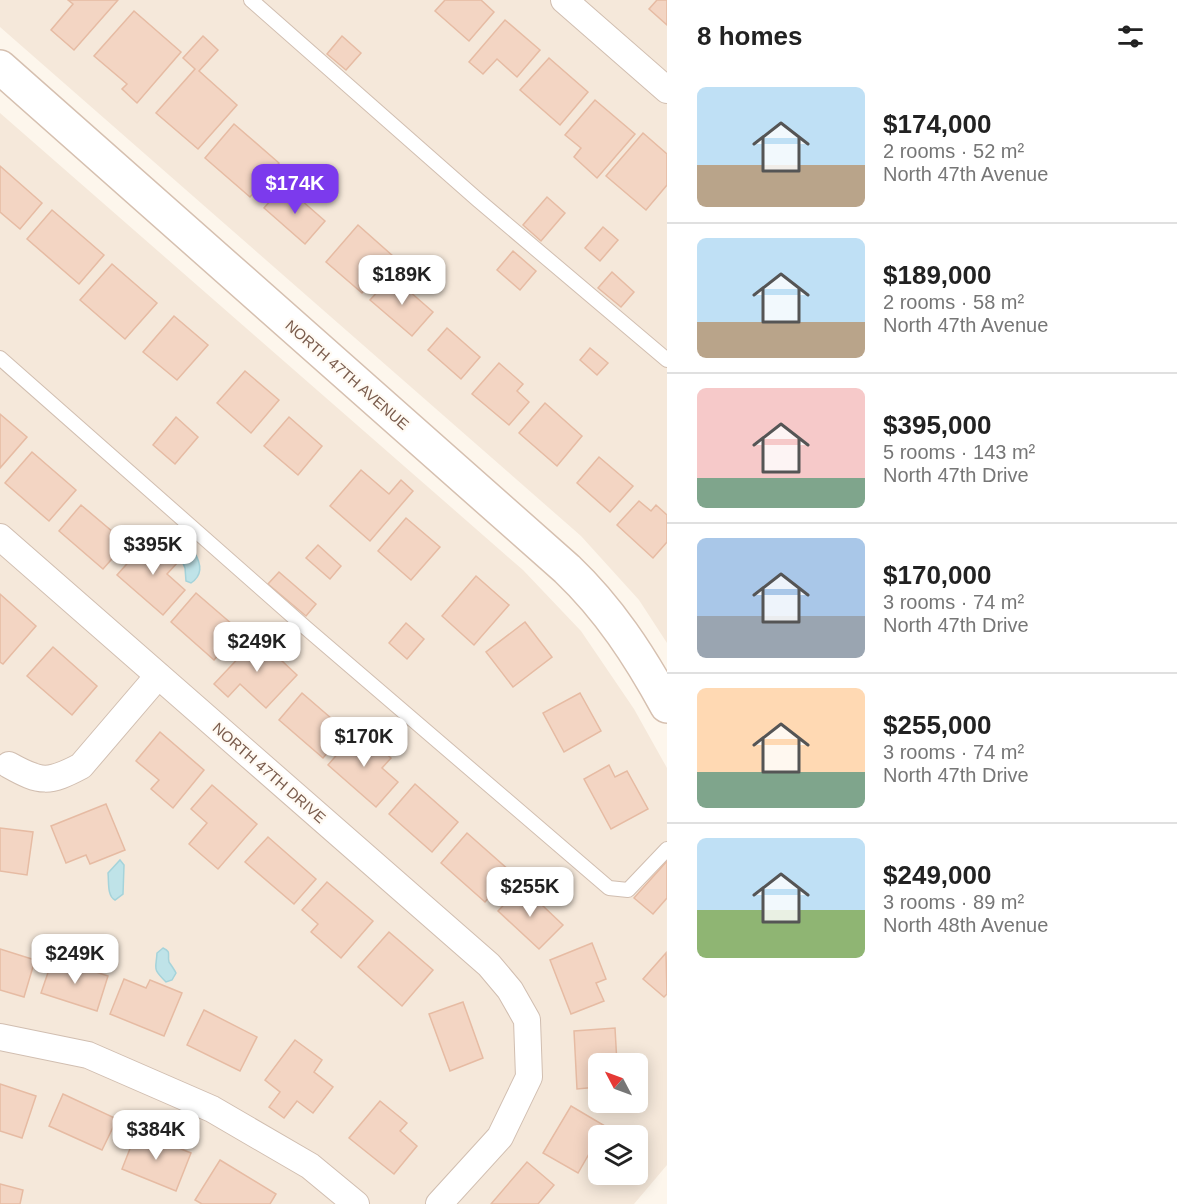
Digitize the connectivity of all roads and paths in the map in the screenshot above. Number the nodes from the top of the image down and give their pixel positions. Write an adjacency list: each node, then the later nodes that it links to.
1 (251, 0): 6 (lane)
2 (564, 0): 4 (street)
3 (0, 68): 9 (street, NORTH 47TH AVENUE)
4 (667, 90)
5 (0, 358): 11 (lane)
6 (667, 360)
7 (0, 537): 8 (street, NORTH 47TH DRIVE)
8 (158, 676): 10 (street); 14 (street, NORTH 47TH DRIVE)
9 (667, 706)
10 (9, 765)
11 (667, 849)
12 (0, 1037): 13 (street)
13 (357, 1204)
14 (439, 1204)

